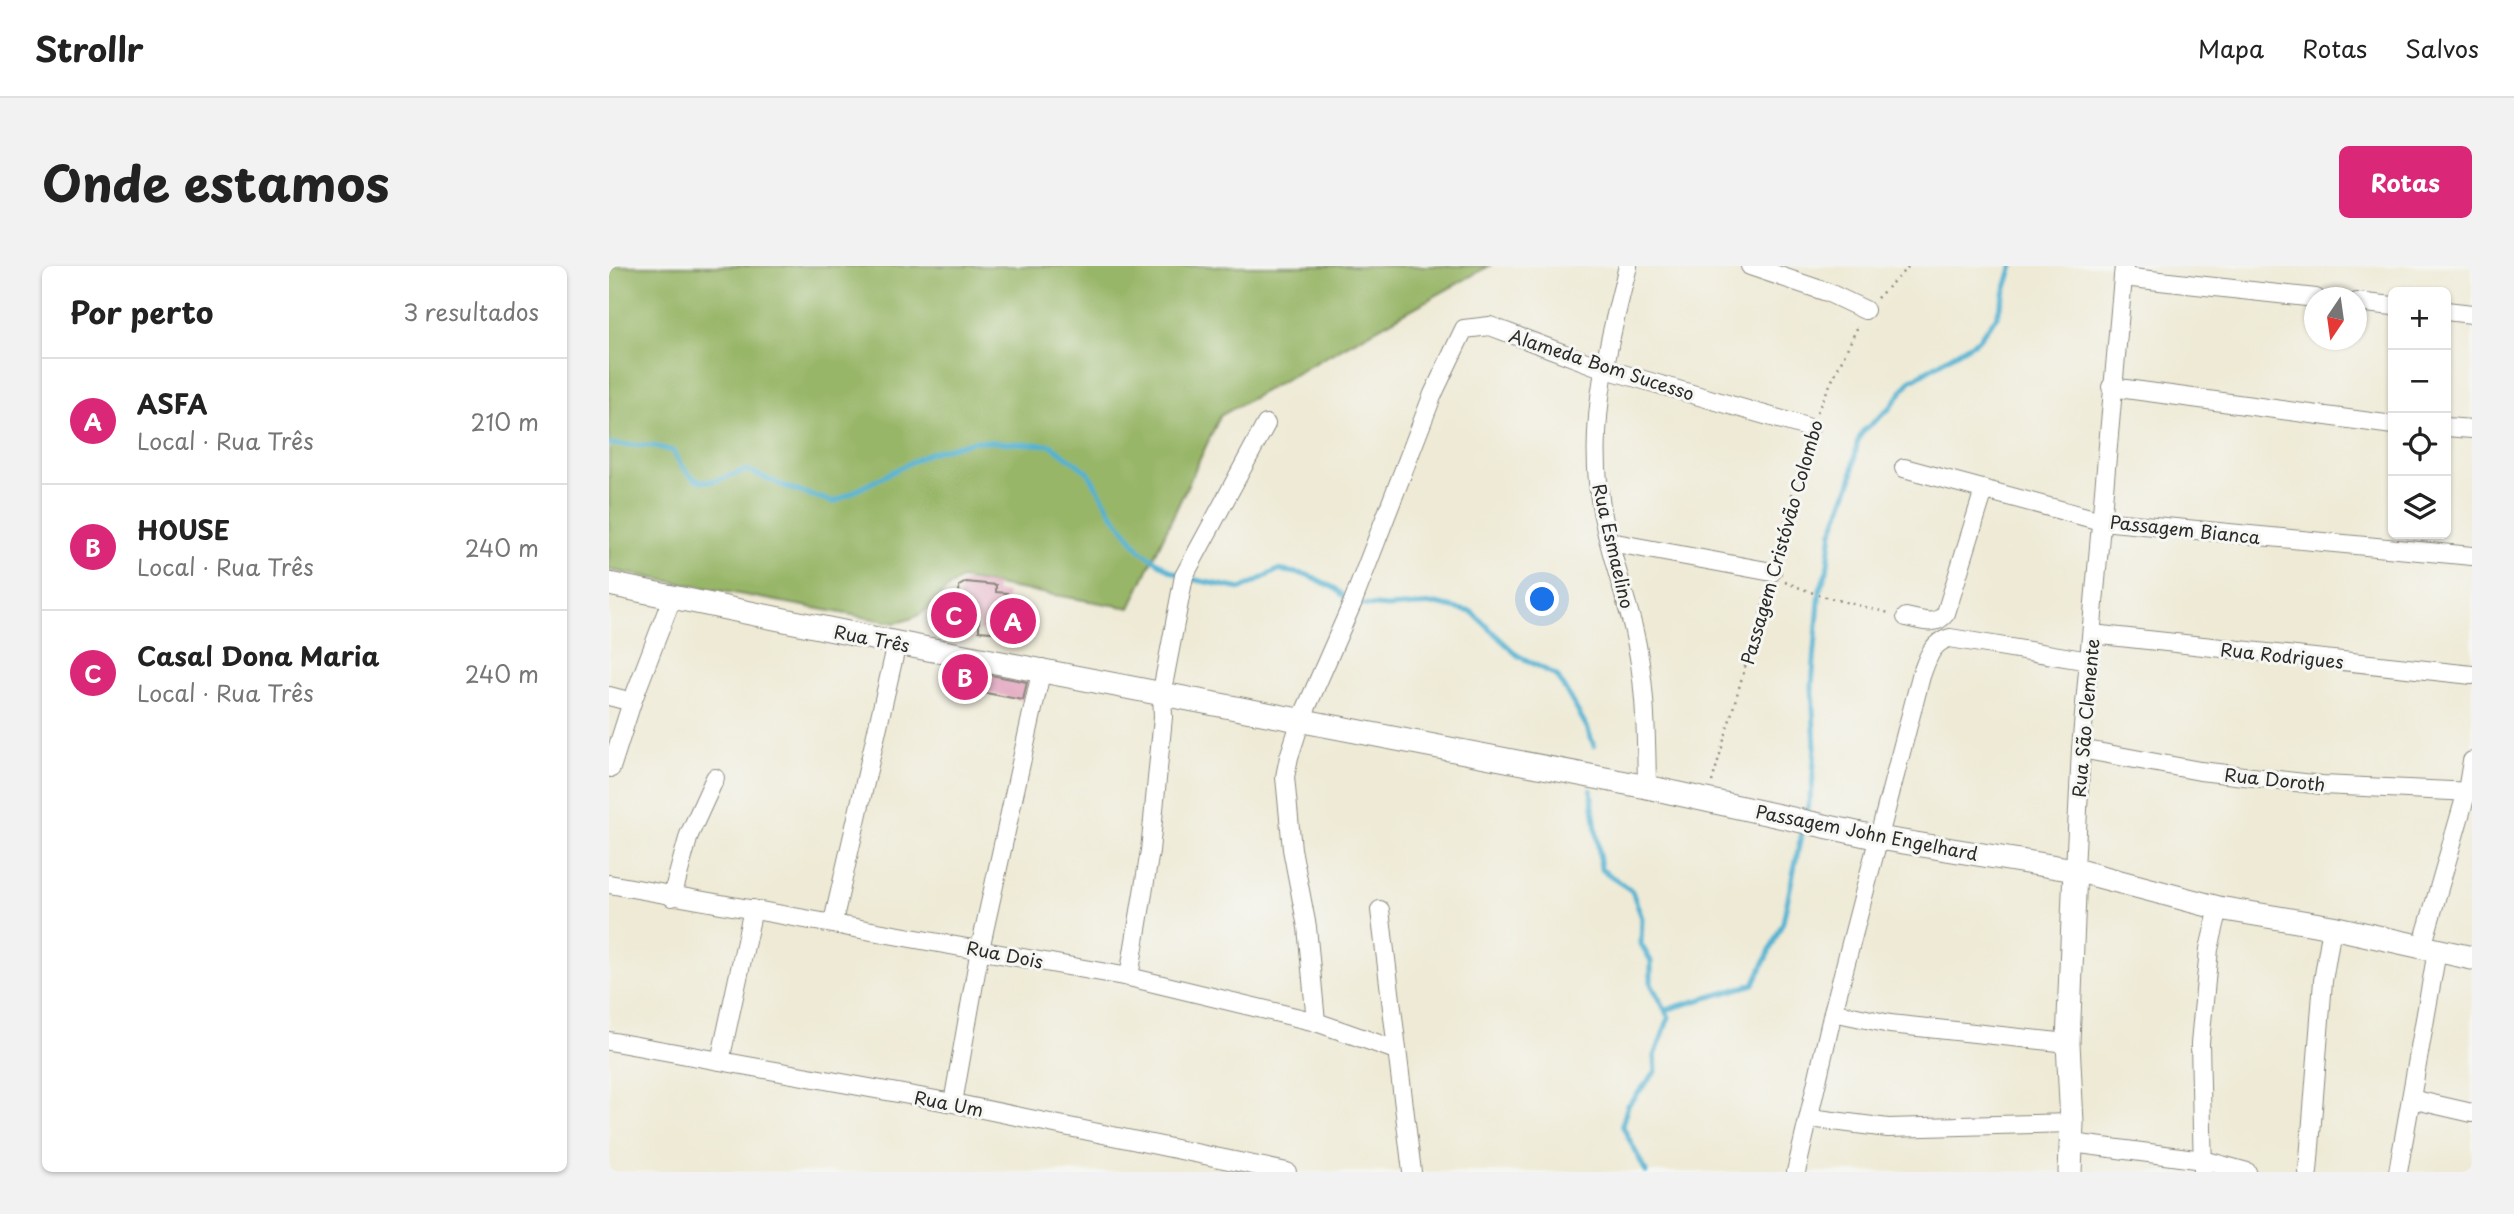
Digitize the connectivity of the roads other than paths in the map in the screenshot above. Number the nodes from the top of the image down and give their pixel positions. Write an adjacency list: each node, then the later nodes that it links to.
1 (1628, 266): 10 (street, Rua Esmaelino)
2 (1750, 266): 7 (street)
3 (2123, 272): 4 (street); 11 (street, Rua São Clemente)
4 (2304, 296)
5 (2367, 303): 6 (street)
6 (2388, 305)
7 (1865, 310)
8 (2451, 312): 9 (street)
9 (2472, 314)
10 (1602, 368): 14 (street, Alameda Bom Sucesso); 20 (street, Rua Esmaelino); 34 (street, Alameda Bom Sucesso)
11 (2111, 387): 13 (street); 19 (street, Rua São Clemente)
12 (1266, 424): 31 (street)
13 (2388, 424)
14 (1809, 428)
15 (2451, 428): 16 (street)
16 (2472, 429)
17 (1904, 468): 18 (street, Passagem Bianca)
18 (1984, 491): 19 (street, Passagem Bianca); 25 (street)
19 (2101, 521): 21 (street, Passagem Bianca); 26 (street, Rua São Clemente)
20 (1610, 542): 22 (street); 39 (street, Rua Esmaelino)
21 (2472, 556)
22 (1771, 574)
23 (609, 584): 24 (main road, Rua Três)
24 (672, 598): 27 (main road, Rua Três); 33 (street)
25 (1906, 617)
26 (2092, 634): 28 (street, Rua São Clemente); 30 (street, Rua Rodrigues)
27 (897, 643): 29 (main road, Rua Três); 48 (street)
28 (2089, 661): 35 (street, Rua São Clemente); 41 (street)
29 (1042, 668): 31 (main road, Rua Três); 50 (street)
30 (2472, 675)
31 (1163, 691): 34 (main road, Rua Três); 53 (street)
32 (609, 696): 33 (street)
33 (632, 702): 37 (street)
34 (1301, 719): 39 (main road, Passagem John Engelhard); 55 (street)
35 (2081, 749): 40 (street, Rua Doroth); 42 (street, Rua São Clemente)
36 (2472, 761): 40 (street)
37 (611, 768)
38 (715, 778): 44 (street)
39 (1647, 786): 41 (main road, Passagem John Engelhard)
40 (2469, 792): 51 (street)
41 (1879, 838): 42 (main road, Passagem John Engelhard); 54 (street)
42 (2075, 870): 45 (main road, Passagem John Engelhard); 57 (main road, Rua São Clemente)
43 (609, 884): 44 (street, Rua Dois)
44 (672, 897): 46 (street, Rua Dois)
45 (2219, 908): 49 (main road, Passagem John Engelhard); 65 (street)
46 (753, 909): 48 (street, Rua Dois); 59 (street)
47 (1380, 910): 58 (street)
48 (833, 922): 50 (street, Rua Dois)
49 (2332, 927): 51 (main road, Passagem John Engelhard); 71 (street)
50 (980, 949): 53 (street, Rua Dois); 61 (street)
51 (2430, 949): 52 (main road, Passagem John Engelhard); 60 (street)
52 (2472, 958)
53 (1129, 977): 55 (street, Rua Dois)
54 (1833, 1012): 57 (street); 63 (street)
55 (1316, 1022): 58 (street, Rua Dois)
56 (609, 1041): 59 (street, Rua Um)
57 (2068, 1043): 64 (main road, Rua São Clemente)
58 (1395, 1050): 67 (street)
59 (720, 1061): 61 (street, Rua Um)
60 (2411, 1099): 62 (street); 72 (street)
61 (953, 1103): 66 (street, Rua Um)
62 (2472, 1113)
63 (1810, 1118): 64 (street); 68 (street)
64 (2072, 1133): 65 (street); 69 (main road, Rua São Clemente)
65 (2203, 1166): 70 (street)
66 (1287, 1172)
67 (1412, 1172)
68 (1796, 1172)
69 (2070, 1172)
70 (2247, 1172)
71 (2308, 1172)
72 (2399, 1172)

